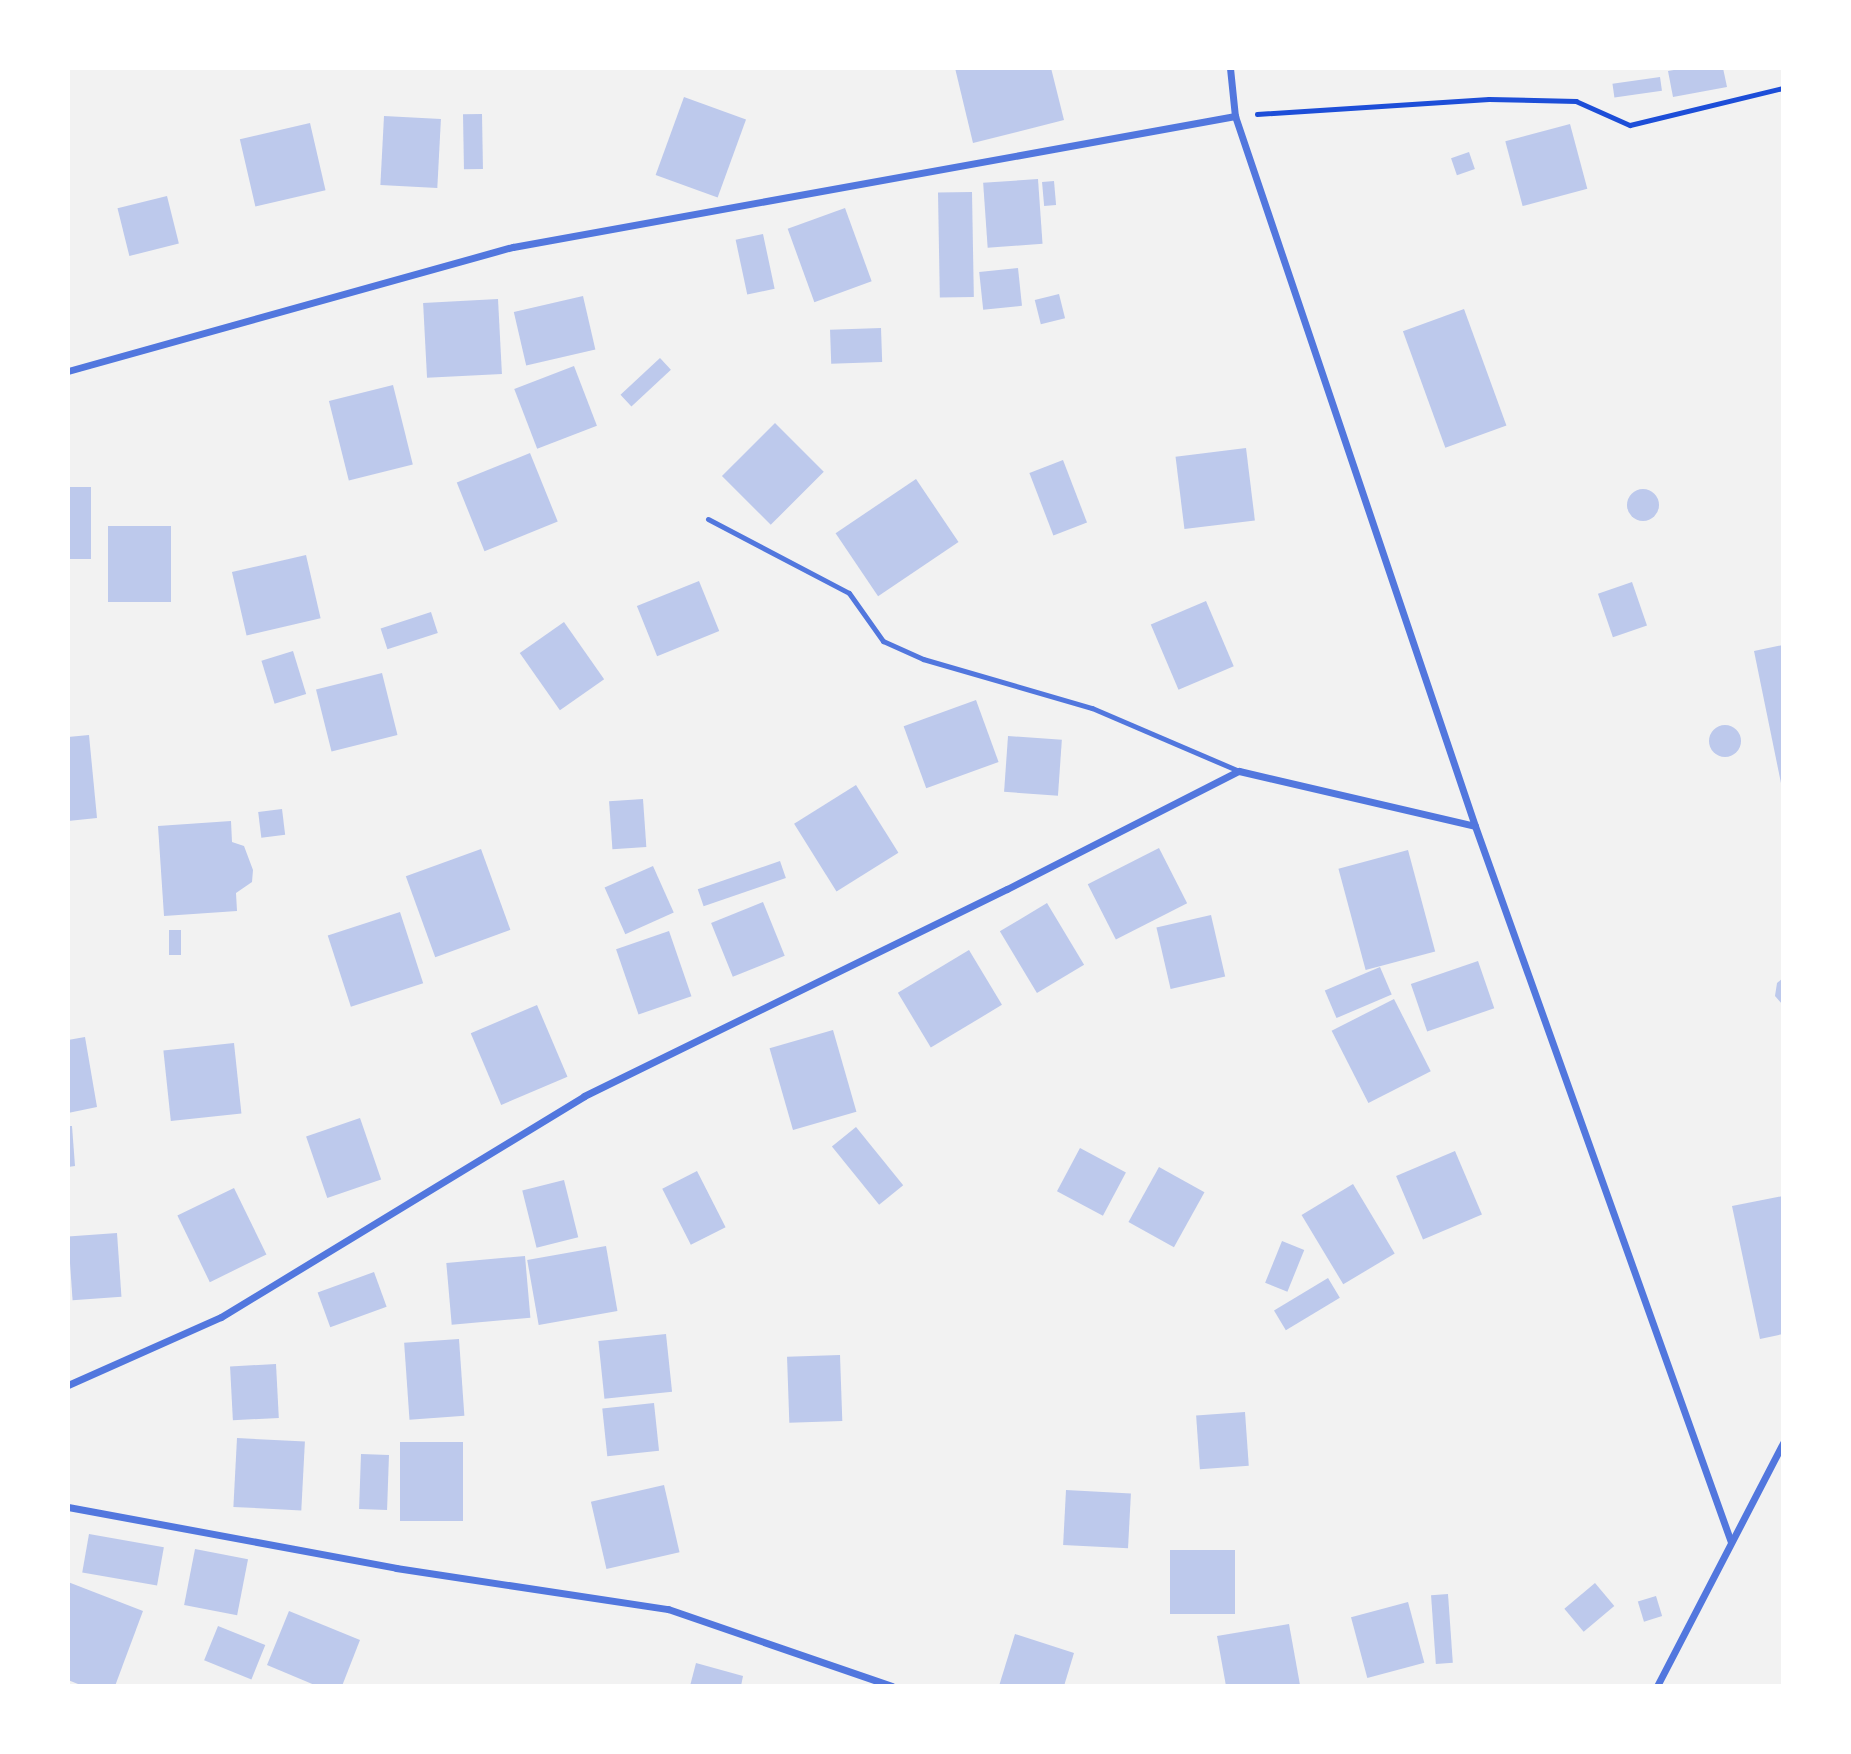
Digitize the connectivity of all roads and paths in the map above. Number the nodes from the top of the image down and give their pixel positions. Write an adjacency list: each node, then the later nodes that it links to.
1 (1230, 68): 3 (street)
2 (1783, 88): 3 (path)
3 (1235, 116): 4 (street); 7 (street)
4 (68, 371)
5 (708, 519): 6 (lane)
6 (1239, 771): 7 (street); 8 (street)
7 (1475, 826): 11 (street)
8 (68, 1385)
9 (1783, 1443): 11 (street)
10 (68, 1507): 12 (street)
11 (1731, 1542): 13 (street)
12 (892, 1686)
13 (1657, 1686)

